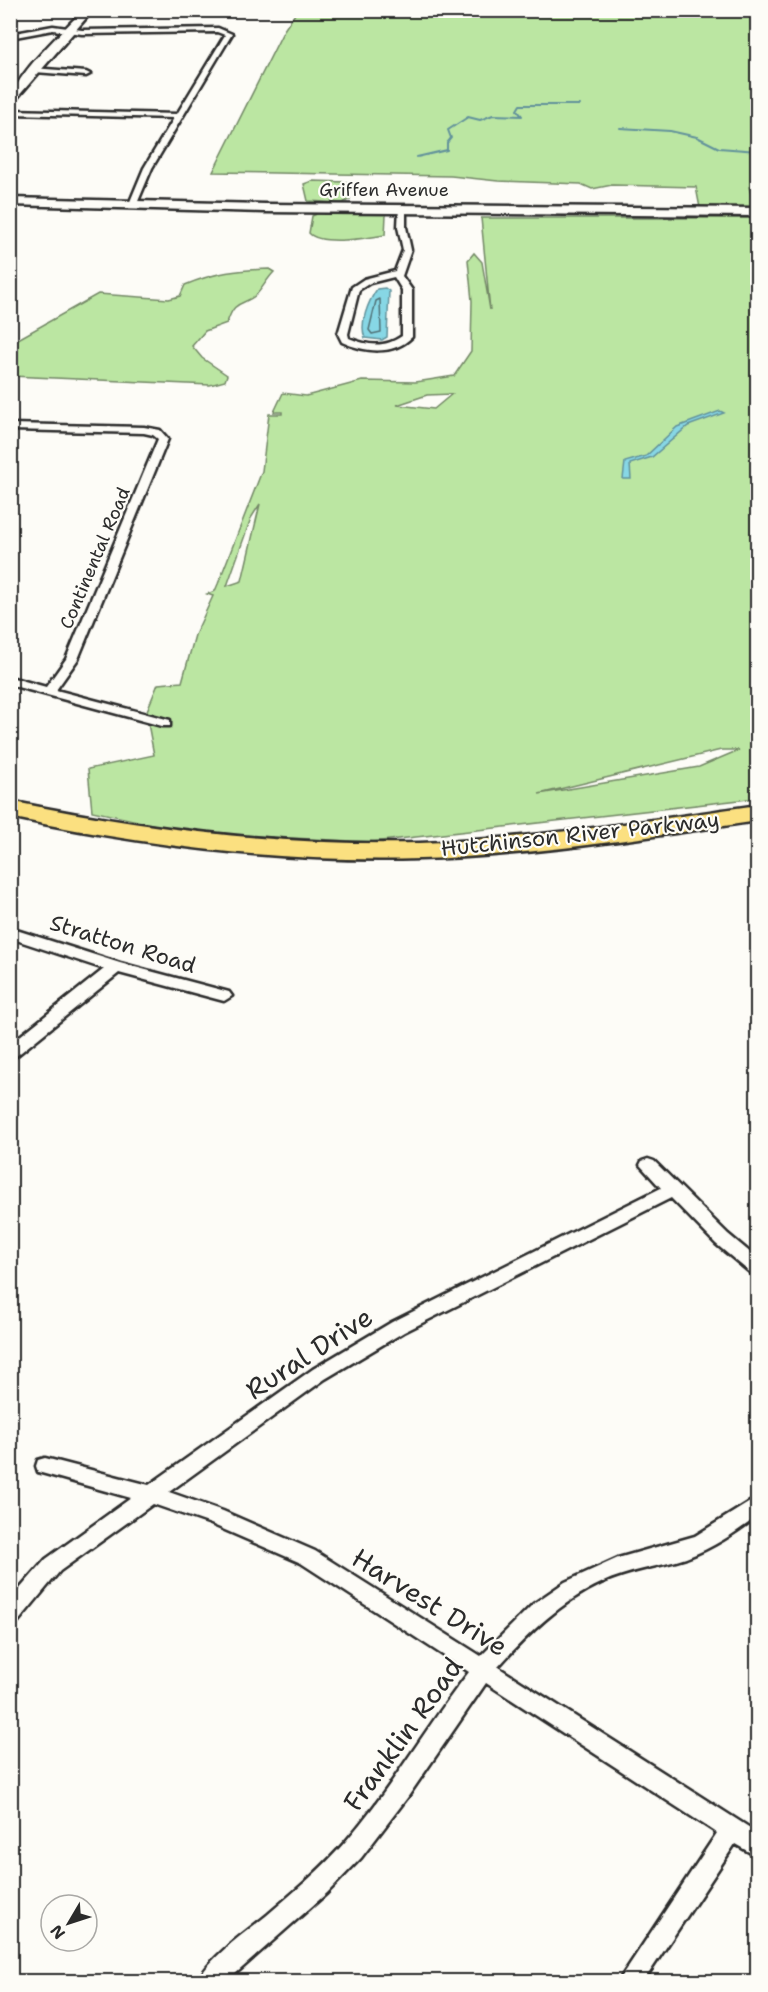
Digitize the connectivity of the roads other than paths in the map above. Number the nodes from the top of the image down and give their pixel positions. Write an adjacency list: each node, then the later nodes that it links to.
1 (89, 10): 2 (street)
2 (71, 30): 3 (street); 4 (street); 7 (street)
3 (10, 36)
4 (35, 70): 5 (street); 6 (street)
5 (86, 74)
6 (11, 109): 7 (street)
7 (180, 116): 9 (street)
8 (10, 201): 9 (street, Griffen Avenue)
9 (133, 204): 10 (street, Griffen Avenue)
10 (402, 208): 11 (street, Griffen Avenue); 12 (street)
11 (758, 212)
12 (398, 273): 12 (street)
13 (10, 427): 15 (street, Continental Road)
14 (10, 681): 15 (street)
15 (49, 691): 16 (street)
16 (166, 723)
17 (10, 809): 18 (highway, Hutchinson River Parkway)
18 (758, 813)
19 (10, 821): 20 (highway, Hutchinson River Parkway)
20 (758, 825)
21 (10, 933): 22 (street, Stratton Road)
22 (116, 967): 23 (street, Stratton Road); 24 (street)
23 (224, 996)
24 (10, 1053)
25 (648, 1165): 26 (street)
26 (673, 1190): 27 (street); 29 (street, Rural Drive)
27 (758, 1269)
28 (45, 1466): 29 (street, Harvest Drive)
29 (149, 1494): 31 (street, Rural Drive); 32 (street, Harvest Drive)
30 (758, 1504): 32 (street, Franklin Road)
31 (10, 1616)
32 (485, 1669): 33 (street, Harvest Drive); 35 (street, Franklin Road)
33 (732, 1830): 34 (street, Harvest Drive); 36 (street)
34 (758, 1846)
35 (209, 1982)
36 (629, 1982)

